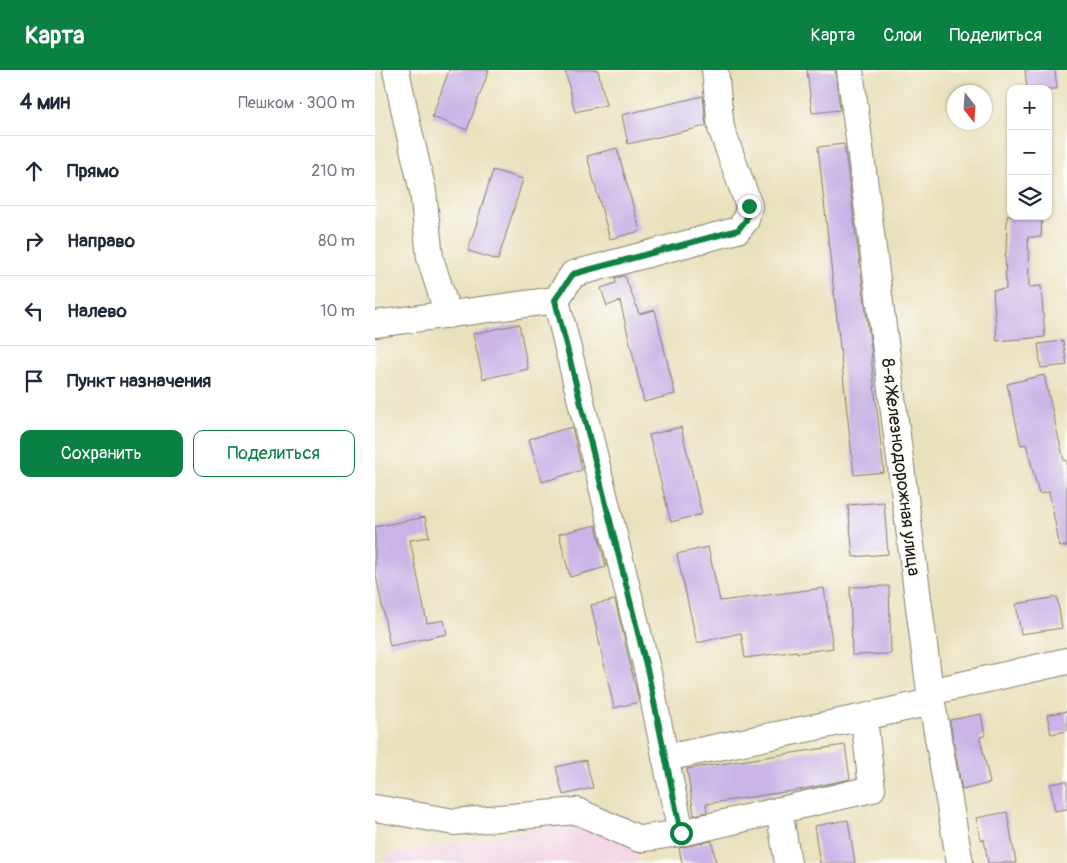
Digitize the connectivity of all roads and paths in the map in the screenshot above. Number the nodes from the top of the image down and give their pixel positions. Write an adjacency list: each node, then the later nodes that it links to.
1 (397, 70): 5 (street)
2 (715, 70): 4 (street)
3 (850, 70): 8 (street, 8-я Железнодорожная улица)
4 (555, 300): 5 (street); 10 (street)
5 (448, 315): 6 (street)
6 (375, 324)
7 (1067, 661): 8 (street)
8 (930, 697): 9 (street); 15 (street, 8-я Железнодорожная улица)
9 (864, 717): 10 (street); 12 (street)
10 (665, 758): 13 (street)
11 (375, 808): 13 (street)
12 (779, 810): 13 (street); 14 (street)
13 (681, 833)
14 (788, 863)
15 (960, 863)

